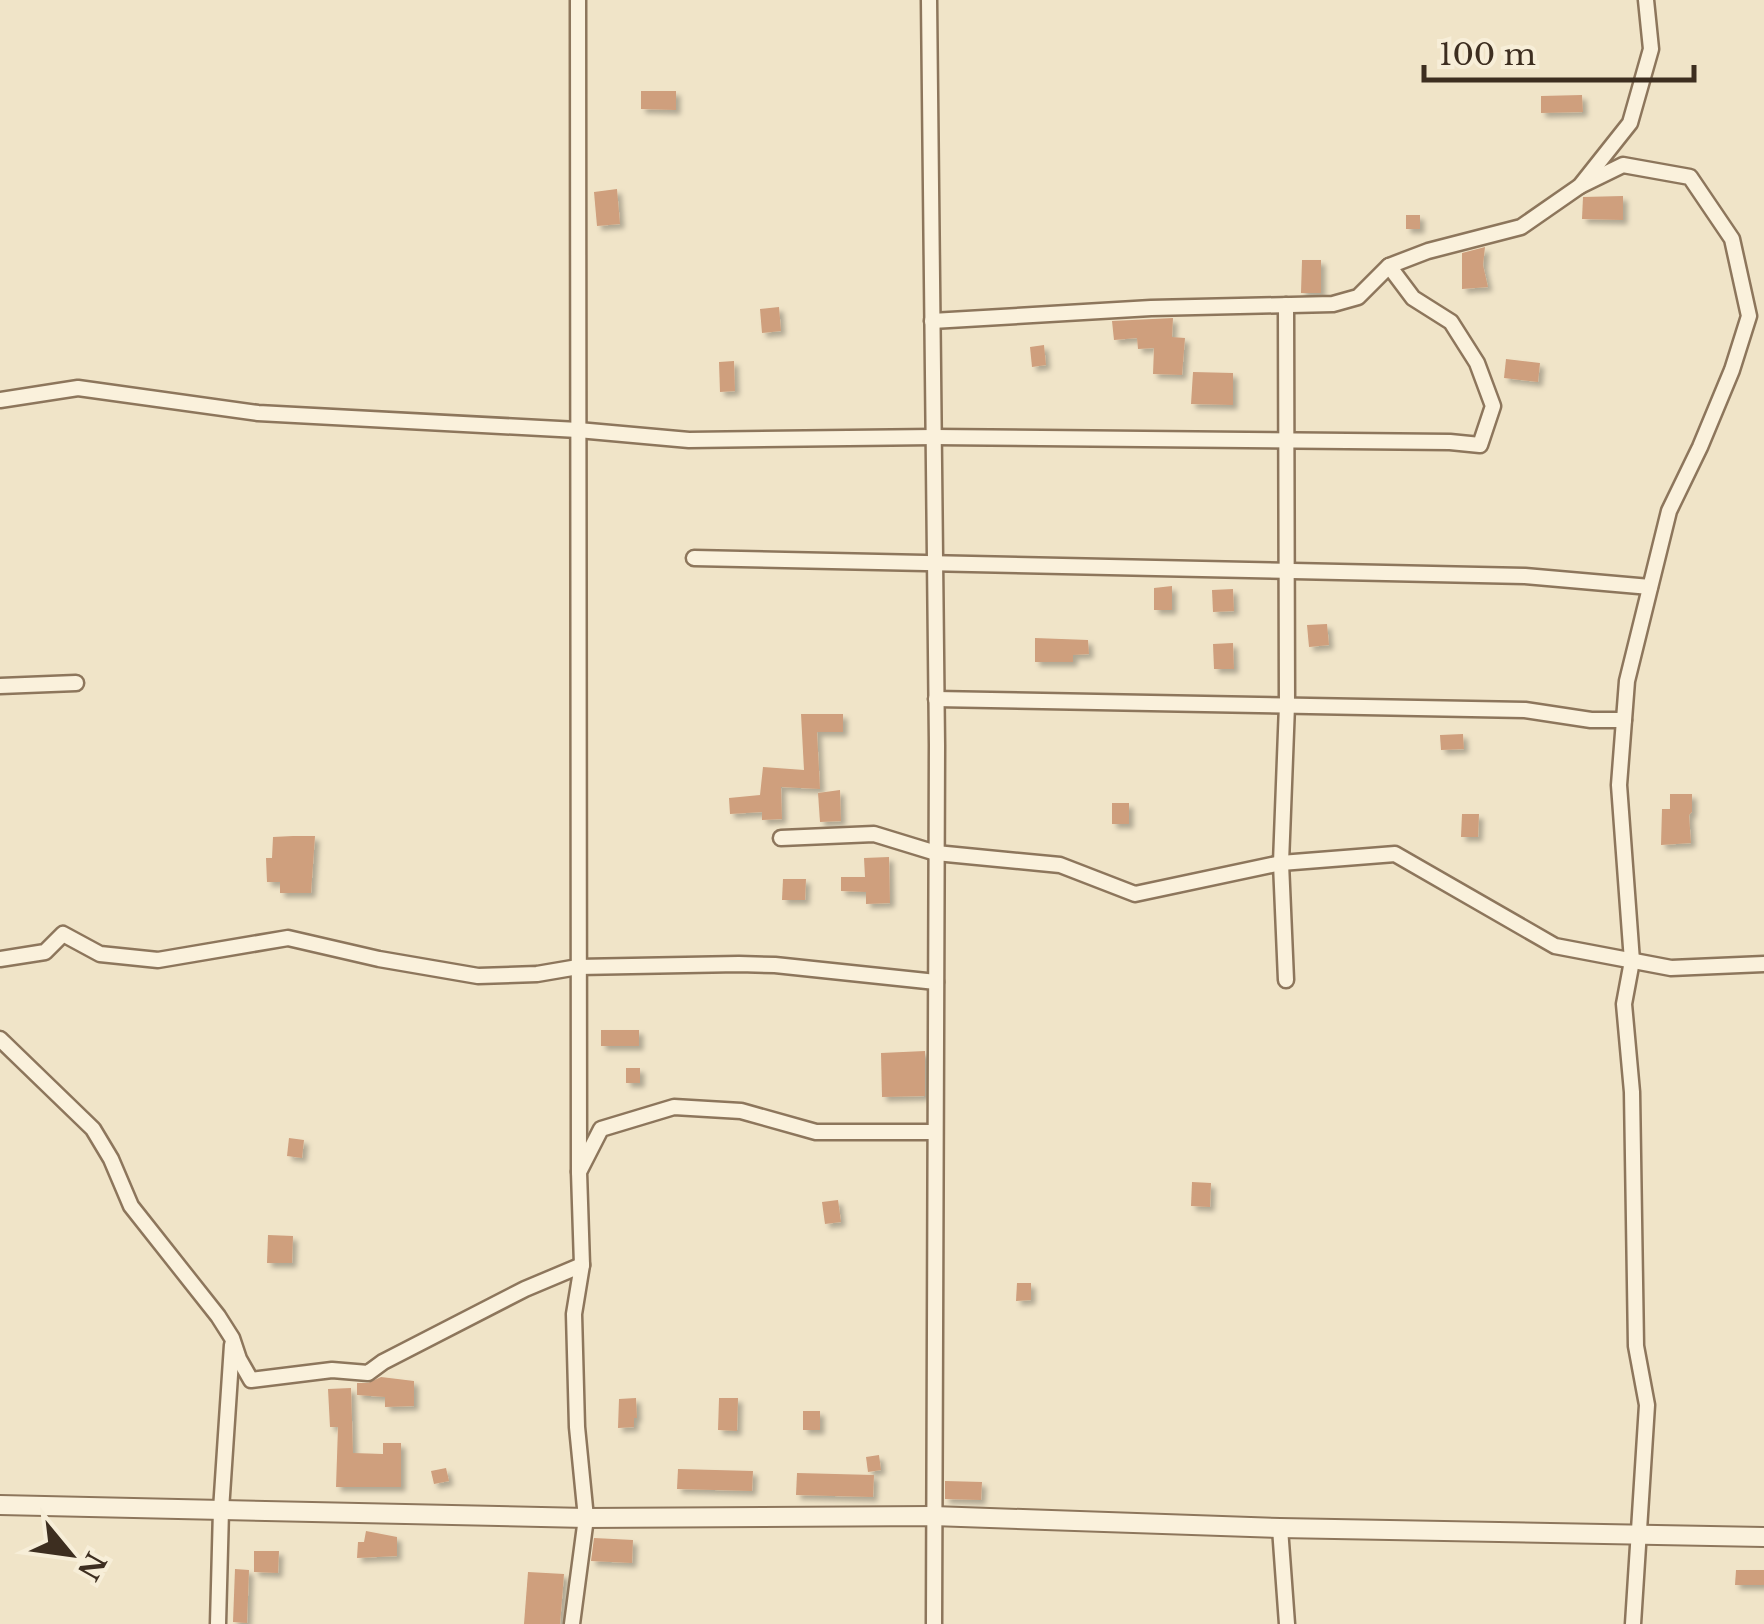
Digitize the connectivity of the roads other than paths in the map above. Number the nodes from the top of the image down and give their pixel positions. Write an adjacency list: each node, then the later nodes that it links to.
1 (578, 0): 9 (street)
2 (929, 0): 7 (street)
3 (1646, 0): 4 (street)
4 (1580, 186): 5 (street); 15 (street)
5 (1389, 266): 6 (street); 11 (street)
6 (1286, 306): 7 (street); 11 (street)
7 (932, 321): 10 (street)
8 (0, 400): 9 (street)
9 (578, 430): 10 (street); 27 (street)
10 (934, 437): 11 (street); 13 (street)
11 (1288, 441): 14 (street)
12 (694, 558): 13 (street)
13 (935, 564): 14 (street); 18 (street)
14 (1288, 571): 15 (street); 19 (street)
15 (1650, 588): 20 (street)
16 (76, 683): 17 (street)
17 (0, 686)
18 (936, 698): 19 (street); 22 (street)
19 (1287, 705): 20 (street); 23 (street)
20 (1624, 720): 25 (street)
21 (782, 838): 22 (street)
22 (936, 853): 23 (street); 29 (street)
23 (1281, 863): 25 (street); 28 (street)
24 (0, 959): 27 (street)
25 (1632, 960): 26 (street); 40 (street)
26 (1764, 964)
27 (578, 967): 29 (street); 32 (street)
28 (1286, 980)
29 (936, 982): 31 (street)
30 (0, 1039): 34 (street)
31 (935, 1132): 32 (street); 37 (street)
32 (578, 1172): 33 (street)
33 (582, 1265): 34 (street); 38 (street)
34 (232, 1338): 36 (street)
35 (0, 1505): 36 (street)
36 (221, 1510): 38 (street); 42 (street)
37 (933, 1516): 38 (street); 39 (street); 44 (street)
38 (586, 1518): 43 (street)
39 (1280, 1528): 40 (street); 45 (street)
40 (1637, 1536): 41 (street); 46 (street)
41 (1764, 1537)
42 (218, 1624)
43 (572, 1624)
44 (934, 1624)
45 (1287, 1624)
46 (1633, 1624)

